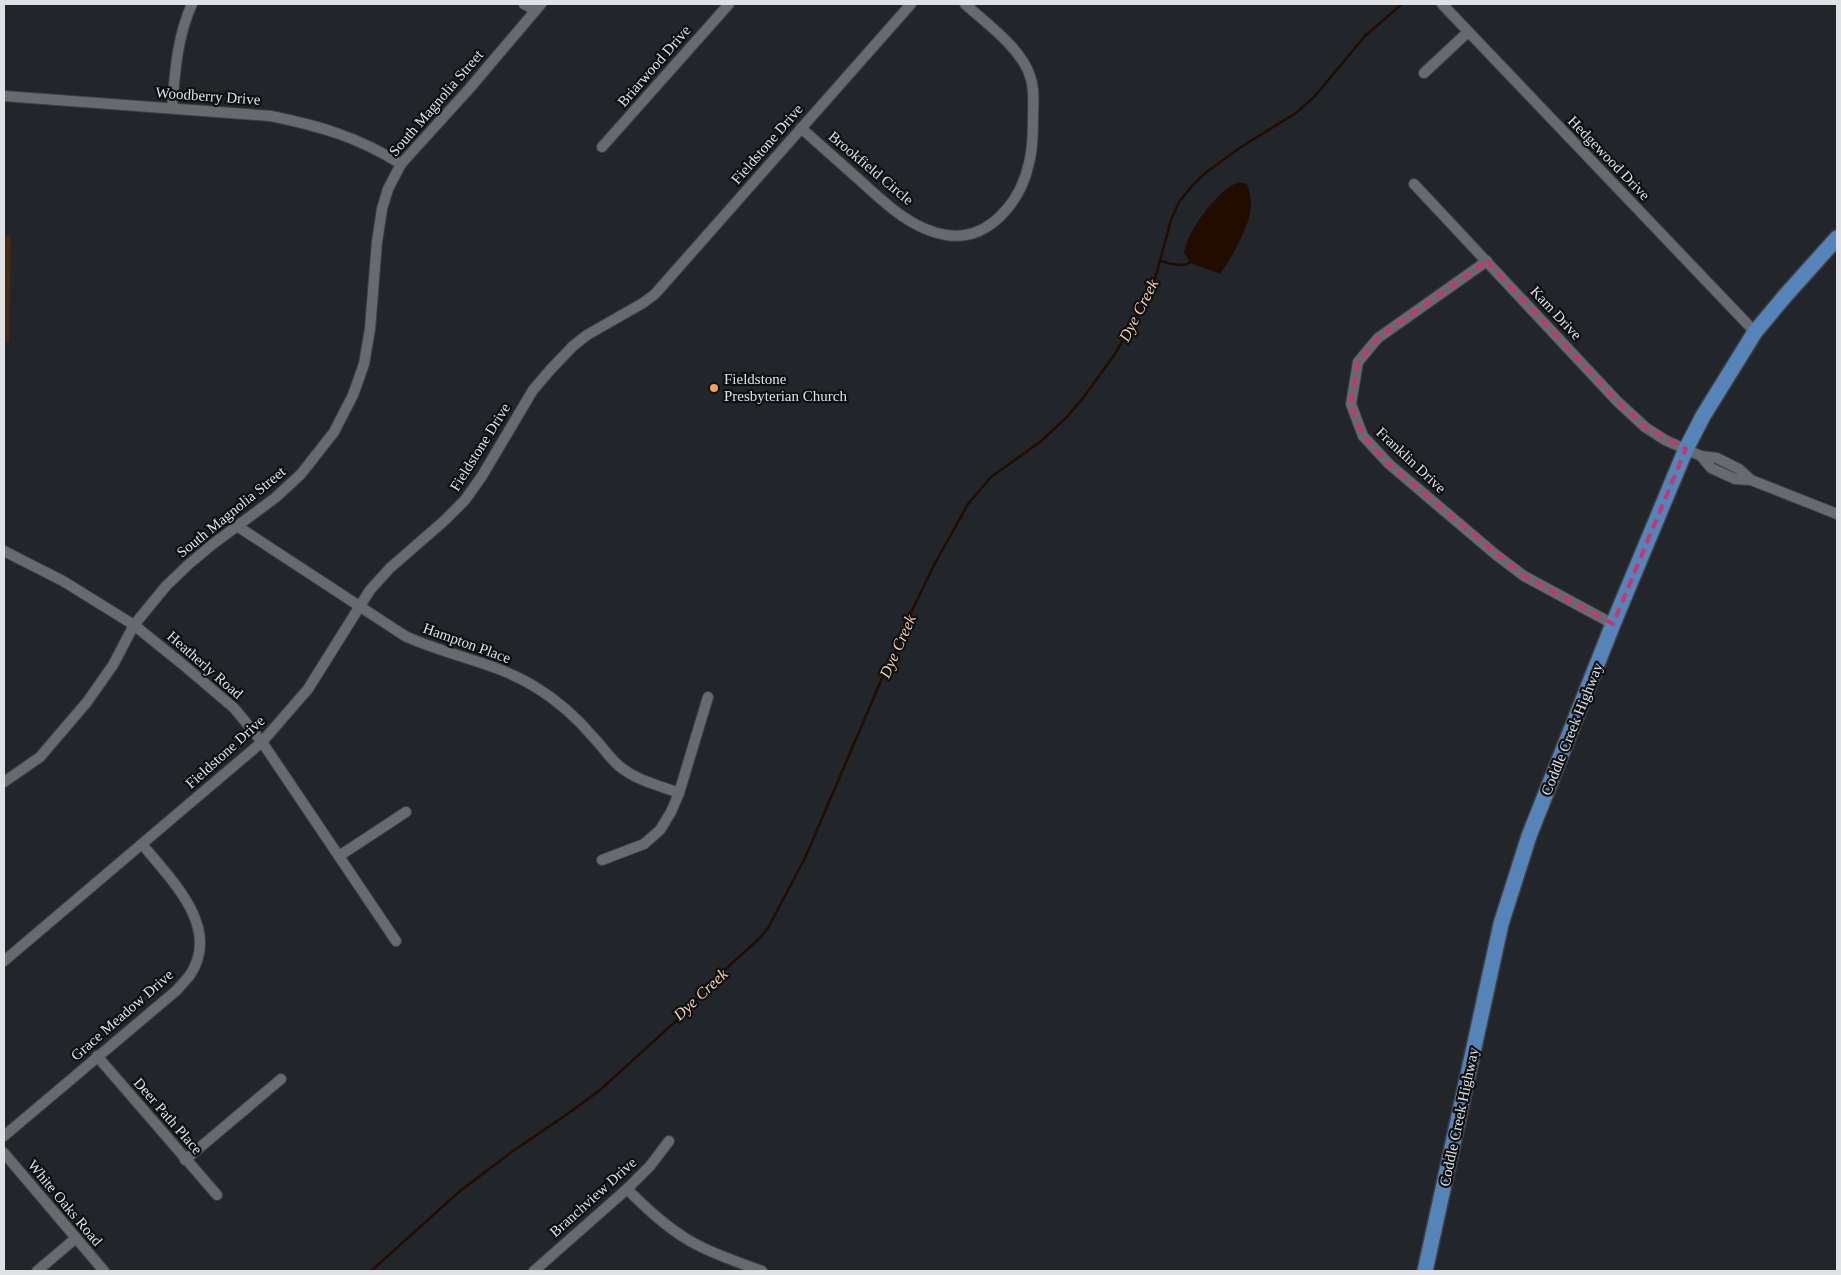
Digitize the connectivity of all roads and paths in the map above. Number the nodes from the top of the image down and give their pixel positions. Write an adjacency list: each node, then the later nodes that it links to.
1 (192, 4): 11 (street)
2 (524, 4): 7 (street)
3 (729, 4): 13 (street, Briarwood Drive)
4 (911, 4): 12 (street, Fieldstone Drive)
5 (965, 4): 12 (street, Brookfield Circle)
6 (1442, 4): 8 (street, Hedgewood Drive)
7 (538, 7): 14 (street, South Magnolia Street)
8 (1468, 32): 9 (street); 18 (street, Hedgewood Drive)
9 (1424, 74)
10 (4, 96): 11 (street, Woodberry Drive)
11 (172, 108): 14 (street, Woodberry Drive)
12 (801, 128): 23 (street, Fieldstone Drive)
13 (602, 147)
14 (401, 164): 21 (street, South Magnolia Street)
15 (1414, 184): 17 (street, Kam Drive)
16 (1837, 238): 18 (main road, Coddle Creek Highway)
17 (1487, 261): 19 (street, Kam Drive); 24 (street, Franklin Drive)
18 (1755, 332): 19 (main road, Coddle Creek Highway)
19 (1686, 449): 20 (street, Kam Drive); 24 (main road, Coddle Creek Highway)
20 (1837, 514)
21 (237, 526): 23 (street, Hampton Place); 25 (street, South Magnolia Street)
22 (4, 551): 25 (street, Heatherly Road)
23 (359, 606): 27 (street, Fieldstone Drive); 29 (street, Hampton Place)
24 (1614, 624): 49 (main road, Coddle Creek Highway)
25 (134, 625): 27 (street, Heatherly Road); 28 (street, South Magnolia Street)
26 (708, 697): 29 (street)
27 (262, 742): 31 (street, Fieldstone Drive); 32 (street, Heatherly Road)
28 (4, 782)
29 (679, 793): 33 (street)
30 (406, 812): 32 (street)
31 (142, 844): 35 (street, Fieldstone Drive); 36 (street, Grace Meadow Drive)
32 (339, 856): 34 (street, Heatherly Road)
33 (602, 860)
34 (396, 941)
35 (4, 961)
36 (97, 1056): 38 (street, Grace Meadow Drive); 41 (street, Deer Path Place)
37 (281, 1078): 41 (street)
38 (4, 1136)
39 (669, 1141): 42 (street, Branchview Drive)
40 (4, 1153): 44 (street, White Oaks Road)
41 (185, 1160): 43 (street, Deer Path Place)
42 (627, 1189): 47 (street, Branchview Drive); 48 (street)
43 (217, 1195)
44 (76, 1238): 45 (street); 46 (street, White Oaks Road)
45 (37, 1271)
46 (104, 1271)
47 (534, 1271)
48 (762, 1271)
49 (1425, 1271)

